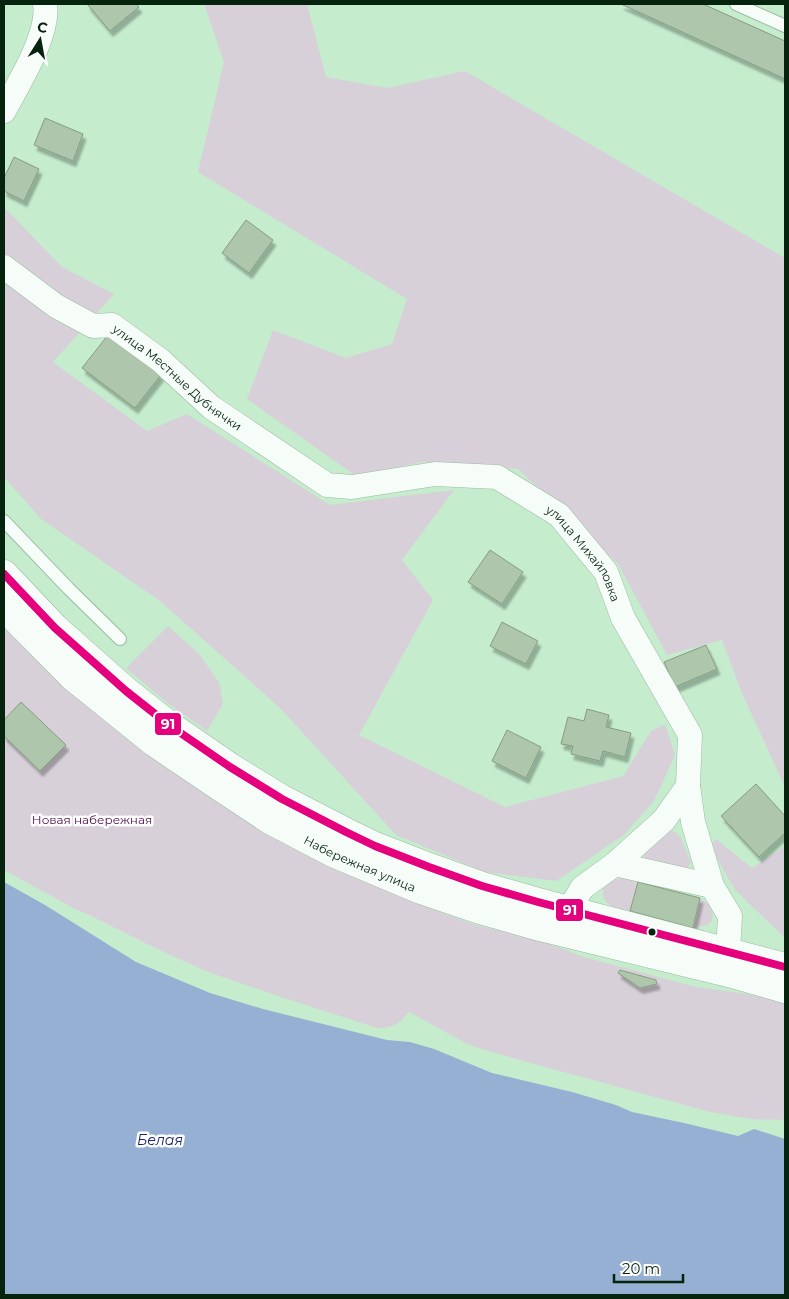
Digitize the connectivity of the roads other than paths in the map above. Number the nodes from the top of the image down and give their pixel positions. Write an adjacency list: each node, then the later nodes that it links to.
1 (45, 4): 4 (street)
2 (736, 4): 3 (lane)
3 (785, 26)
4 (4, 110)
5 (4, 267): 6 (street, улица Местные Дубнячки)
6 (352, 488): 12 (street, улица Михайловка)
7 (4, 522): 10 (lane)
8 (4, 574): 11 (street, Набережная улица)
9 (4, 607): 11 (street, Набережная улица)
10 (120, 639)
11 (81, 668): 15 (street, Набережная улица); 18 (street, Набережная улица)
12 (688, 786): 13 (street); 14 (street, улица Михайловка)
13 (615, 864): 14 (street); 15 (street)
14 (712, 886): 16 (street, улица Михайловка)
15 (569, 910): 16 (street, Набережная улица)
16 (728, 952): 17 (street, Набережная улица)
17 (785, 968)
18 (785, 989)

